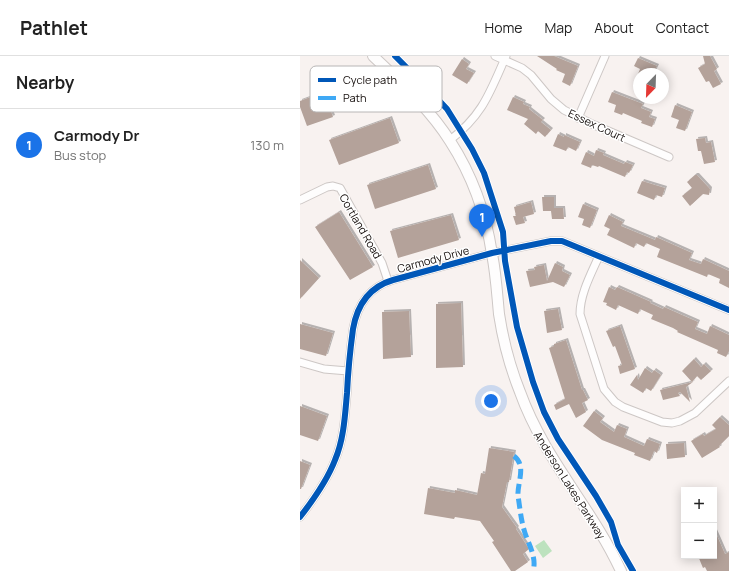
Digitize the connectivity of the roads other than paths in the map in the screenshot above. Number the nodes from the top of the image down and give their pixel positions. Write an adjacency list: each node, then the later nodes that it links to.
1 (373, 56): 5 (street, Anderson Lakes Parkway)
2 (495, 56): 4 (street, Essex Court)
3 (605, 56): 7 (street)
4 (505, 58): 7 (street, Essex Court); 8 (street)
5 (383, 66)
6 (427, 112): 8 (street, Anderson Lakes Parkway)
7 (578, 118): 9 (street, Essex Court)
8 (450, 140): 11 (street, Anderson Lakes Parkway)
9 (669, 157)
10 (300, 200): 13 (street, Cortland Road)
11 (492, 252): 12 (street, Carmody Drive); 13 (street, Carmody Drive); 19 (street, Anderson Lakes Parkway)
12 (599, 256): 14 (street, Carmody Drive); 17 (street)
13 (388, 281): 16 (street, Carmody Drive)
14 (729, 310)
15 (300, 362): 16 (street)
16 (348, 371): 18 (street, Carmody Drive)
17 (729, 382)
18 (300, 517)
19 (621, 571)

